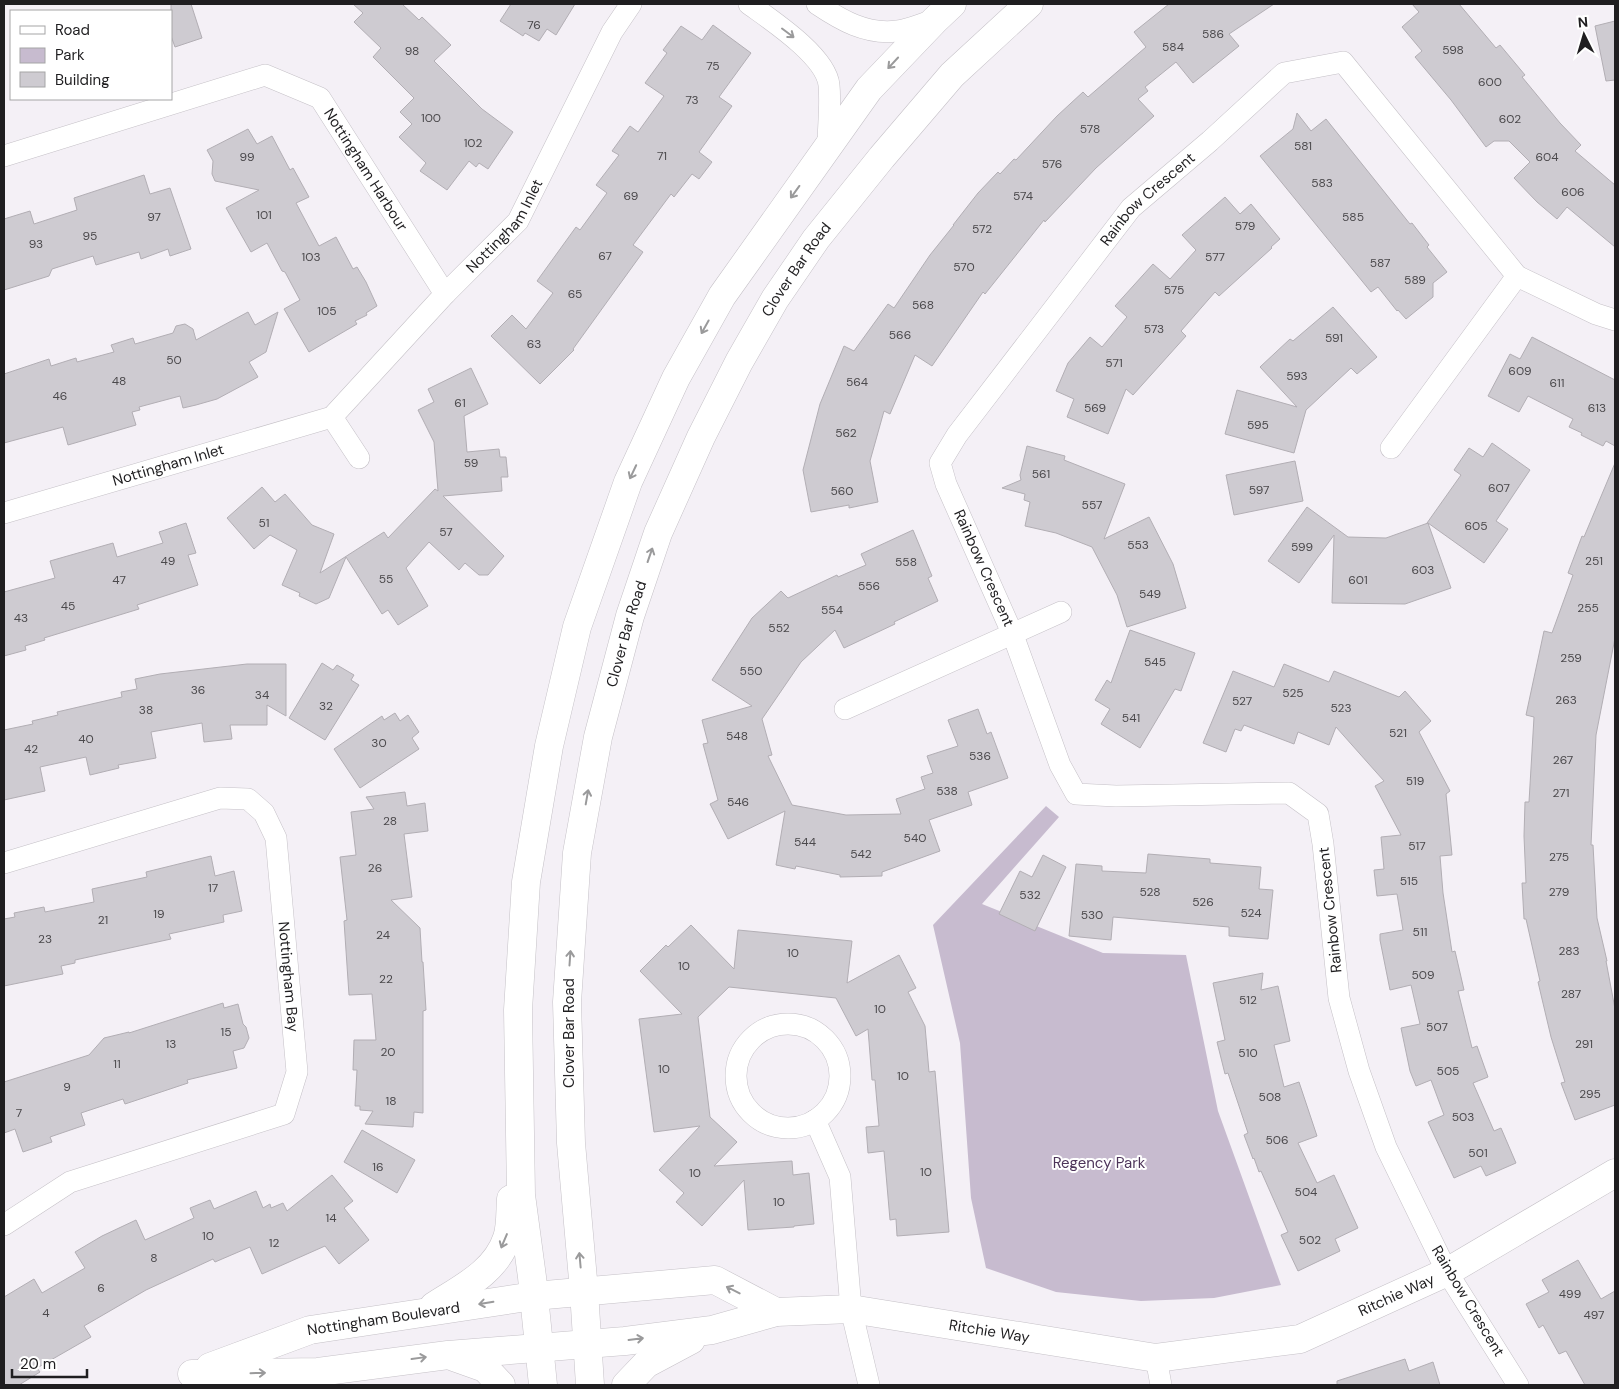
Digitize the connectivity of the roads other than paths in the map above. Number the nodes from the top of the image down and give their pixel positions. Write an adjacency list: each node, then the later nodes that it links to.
1 (631, 4): 9 (street, Nottingham Inlet)
2 (749, 4): 6 (street, one-way to 6)
3 (816, 4): 5 (street)
4 (1029, 4): 24 (main road, Clover Bar Road, one-way to 4)
5 (944, 12): 6 (main road, one-way to 6)
6 (828, 147): 19 (main road, one-way to 19)
7 (4, 156): 9 (street, Nottingham Harbour)
8 (1517, 276): 10 (street, Rainbow Crescent); 12 (street); 16 (street, Rainbow Crescent)
9 (445, 294): 11 (street, Nottingham Inlet)
10 (1615, 320)
11 (332, 417): 13 (street); 14 (street, Nottingham Inlet)
12 (1391, 448)
13 (359, 458)
14 (4, 513)
15 (1062, 612): 16 (street, Rainbow Crescent)
16 (1013, 635): 17 (street, Rainbow Crescent); 23 (street, Rainbow Crescent)
17 (845, 709)
18 (4, 863): 22 (street, Nottingham Bay)
19 (518, 1089): 25 (main road); 27 (main road, one-way to 27)
20 (816, 1120): 20 (street); 26 (street)
21 (1615, 1173): 23 (main road, Ritchie Way)
22 (4, 1225)
23 (1447, 1272): 33 (main road, Ritchie Way); 41 (street, Rainbow Crescent)
24 (584, 1291): 25 (main road, Nottingham Boulevard); 28 (main road, Ritchie Way, one-way to 24); 30 (main road, Clover Bar Road)
25 (534, 1296): 27 (main road, Nottingham Boulevard, one-way to 27); 31 (main road)
26 (851, 1309): 28 (main road, Ritchie Way); 33 (main road, Ritchie Way); 39 (street)
27 (424, 1312): 34 (main road, Nottingham Boulevard)
28 (776, 1312): 29 (main road, Ritchie Way)
29 (712, 1330): 30 (main road, Ritchie Way, one-way to 29); 38 (main road)
30 (588, 1344): 31 (main road, Nottingham Boulevard); 37 (main road, Clover Bar Road)
31 (540, 1348): 32 (main road, Nottingham Boulevard); 36 (main road)
32 (448, 1355): 34 (main road, Nottingham Boulevard, one-way to 32); 35 (main road)
33 (1156, 1358): 40 (street)
34 (184, 1380)
35 (501, 1385)
36 (543, 1385)
37 (590, 1385)
38 (626, 1385)
39 (869, 1385)
40 (1161, 1385)
41 (1518, 1385)

